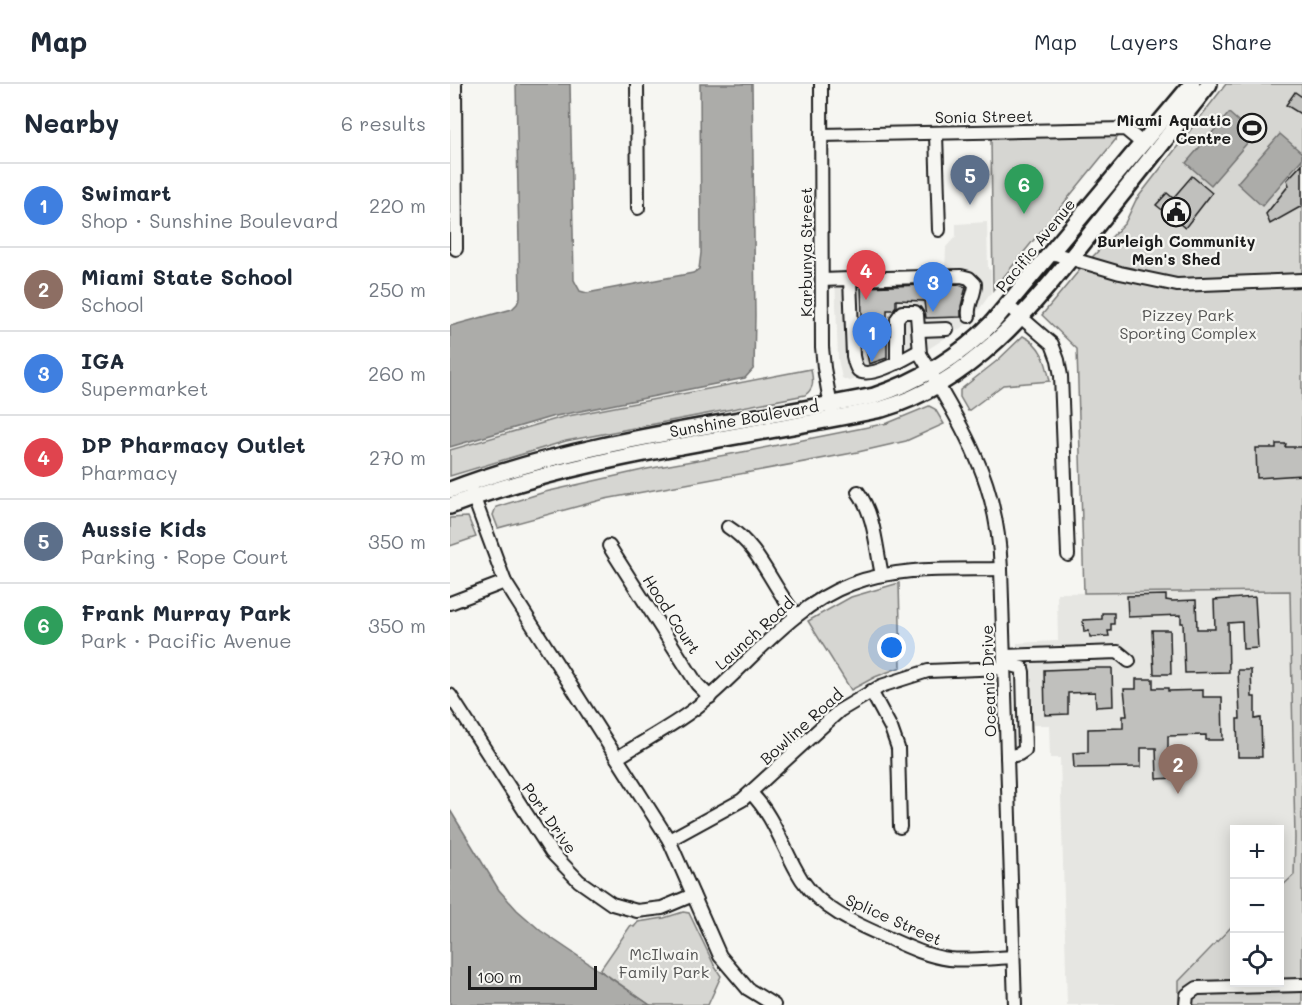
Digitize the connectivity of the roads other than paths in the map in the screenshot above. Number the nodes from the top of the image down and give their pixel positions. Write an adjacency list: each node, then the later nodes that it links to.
1 (455, 84): 11 (street)
2 (637, 84): 9 (street)
3 (821, 84): 7 (street, Karbunya Street)
4 (1192, 84): 8 (main road, Pacific Avenue)
5 (1209, 84): 13 (main road, Pacific Avenue)
6 (936, 134): 7 (street, Sonia Street); 8 (street, Sonia Street); 10 (street)
7 (821, 135): 15 (street, Karbunya Street)
8 (1142, 143): 12 (main road, Pacific Avenue)
9 (638, 208)
10 (939, 230)
11 (456, 249)
12 (1052, 253): 13 (street); 17 (main road, Pacific Avenue)
13 (1070, 260): 16 (street); 19 (main road, Pacific Avenue)
14 (849, 279): 15 (street); 18 (street); 23 (street)
15 (822, 280): 25 (street, Karbunya Street)
16 (1302, 280)
17 (1007, 306): 19 (street, Pacific Avenue); 24 (main road, Sunshine Boulevard)
18 (969, 316)
19 (1020, 317): 24 (main road, Sunshine Boulevard); 32 (street, Pacific Avenue)
20 (946, 329): 21 (street)
21 (920, 330): 22 (street); 23 (street)
22 (919, 353): 23 (street); 24 (street, Oceanic Drive)
23 (897, 363)
24 (935, 378): 25 (main road, Sunshine Boulevard); 33 (street, Oceanic Drive)
25 (832, 412): 27 (main road, Sunshine Boulevard)
26 (450, 490): 27 (main road, Sunshine Boulevard)
27 (471, 490): 29 (main road, Sunshine Boulevard); 35 (street)
28 (858, 492): 34 (street)
29 (450, 506)
30 (728, 526): 37 (street)
31 (609, 546): 42 (street, Hood Court)
32 (1068, 555)
33 (1001, 569): 34 (street, Launch Road); 39 (street, Oceanic Drive)
34 (882, 575): 37 (street, Launch Road)
35 (505, 582): 36 (street); 44 (street)
36 (450, 603)
37 (796, 615): 42 (street, Launch Road)
38 (1129, 661): 39 (street, Bowline Road)
39 (1004, 662): 40 (street, Bowline Road); 43 (street, Oceanic Drive); 43 (street)
40 (871, 691): 45 (street, Bowline Road); 46 (street)
41 (450, 695): 48 (street, Port Drive)
42 (710, 697): 44 (street, Launch Road)
43 (1007, 757): 49 (street, Oceanic Drive)
44 (617, 758): 47 (street)
45 (751, 793): 47 (street, Bowline Road); 49 (street, Splice Street)
46 (900, 826)
47 (669, 840): 48 (street)
48 (693, 895): 51 (street)
49 (1013, 957): 52 (street, Oceanic Drive)
50 (1302, 985): 53 (street)
51 (774, 1005)
52 (1015, 1005)
53 (1186, 1005)

